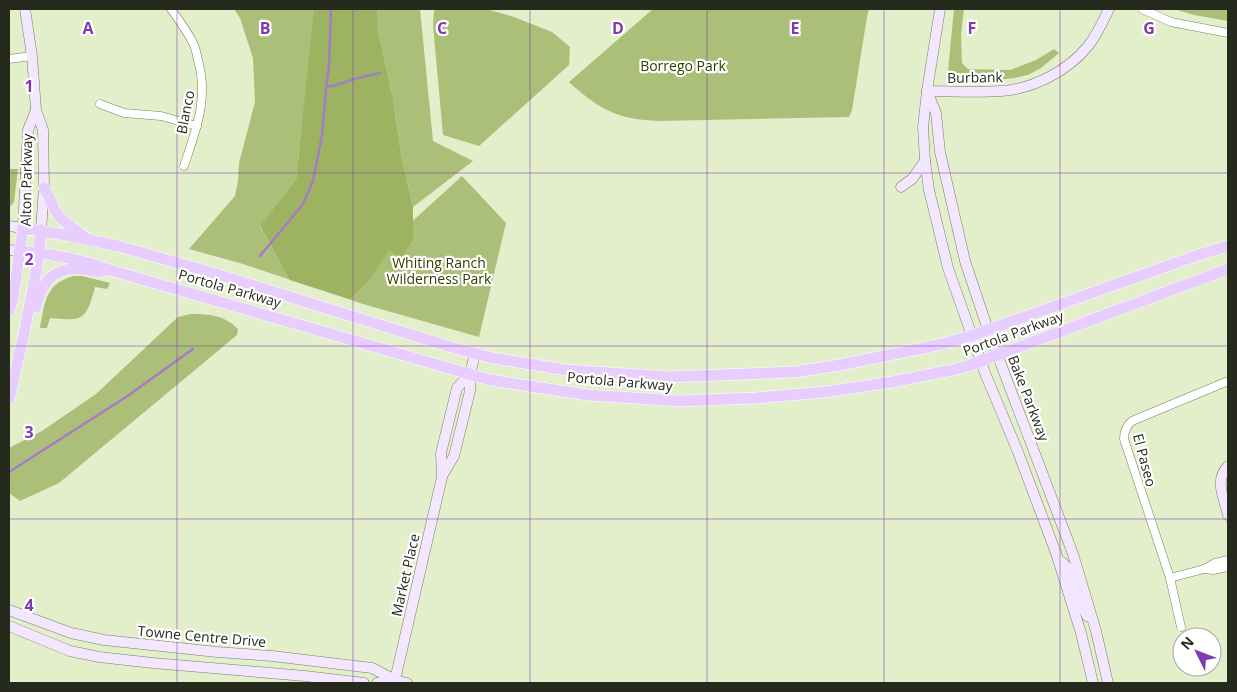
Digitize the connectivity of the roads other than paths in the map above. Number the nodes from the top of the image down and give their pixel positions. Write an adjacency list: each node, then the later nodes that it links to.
1 (25, 9): 7 (main road, Alton Parkway)
2 (171, 9): 13 (street, Blanco)
3 (940, 9): 9 (main road)
4 (1109, 9): 9 (main road, Burbank)
5 (1142, 9): 6 (street)
6 (1228, 32)
7 (32, 56): 8 (street); 11 (main road, Alton Parkway)
8 (9, 59)
9 (927, 91): 12 (main road, Bake Parkway); 14 (main road)
10 (100, 104): 13 (street)
11 (36, 110): 17 (main road, Alton Parkway); 20 (main road, Alton Parkway)
12 (936, 114): 18 (main road); 30 (main road, Bake Parkway)
13 (197, 126): 15 (street, Blanco)
14 (925, 161): 16 (main road); 18 (main road)
15 (184, 166)
16 (900, 187)
17 (44, 188): 21 (main road, Alton Parkway); 22 (main road)
18 (929, 190): 31 (main road)
19 (9, 226): 20 (main road, Portola Parkway)
20 (24, 228): 21 (main road, Portola Parkway); 25 (main road, Alton Parkway)
21 (41, 230): 22 (main road, Portola Parkway); 26 (main road, Alton Parkway)
22 (86, 238): 33 (main road, Portola Parkway)
23 (1228, 246): 30 (main road, Portola Parkway)
24 (9, 250): 25 (main road, Portola Parkway)
25 (21, 250): 26 (main road, Portola Parkway); 29 (main road, Alton Parkway)
26 (39, 253): 28 (main road, Portola Parkway); 32 (main road, Alton Parkway)
27 (1228, 269): 34 (main road, Portola Parkway)
28 (110, 270): 32 (main road); 36 (main road, Portola Parkway)
29 (9, 311)
30 (988, 330): 31 (main road, Portola Parkway); 34 (main road, Bake Parkway)
31 (971, 336): 33 (main road, Portola Parkway); 35 (main road)
32 (23, 338): 38 (main road, Alton Parkway)
33 (475, 354): 36 (main road, Market Place)
34 (998, 354): 35 (main road, Portola Parkway); 49 (main road, Bake Parkway)
35 (980, 360): 36 (main road, Portola Parkway); 41 (main road)
36 (470, 374): 50 (main road, Market Place)
37 (1228, 380): 45 (street, El Paseo)
38 (9, 399)
39 (1228, 466): 40 (main road)
40 (1228, 515)
41 (1056, 553): 49 (main road); 54 (main road)
42 (1228, 560): 44 (street)
43 (1228, 567): 44 (street)
44 (1204, 569): 45 (street)
45 (1170, 578): 48 (street, El Paseo)
46 (9, 610): 50 (main road, Towne Centre Drive)
47 (9, 626): 51 (main road)
48 (1181, 627)
49 (1096, 631): 55 (main road, Bake Parkway)
50 (395, 680): 52 (main road, Towne Centre Drive); 53 (main road, Towne Centre Drive)
51 (364, 683)
52 (378, 683)
53 (407, 683)
54 (1092, 683)
55 (1108, 683)

